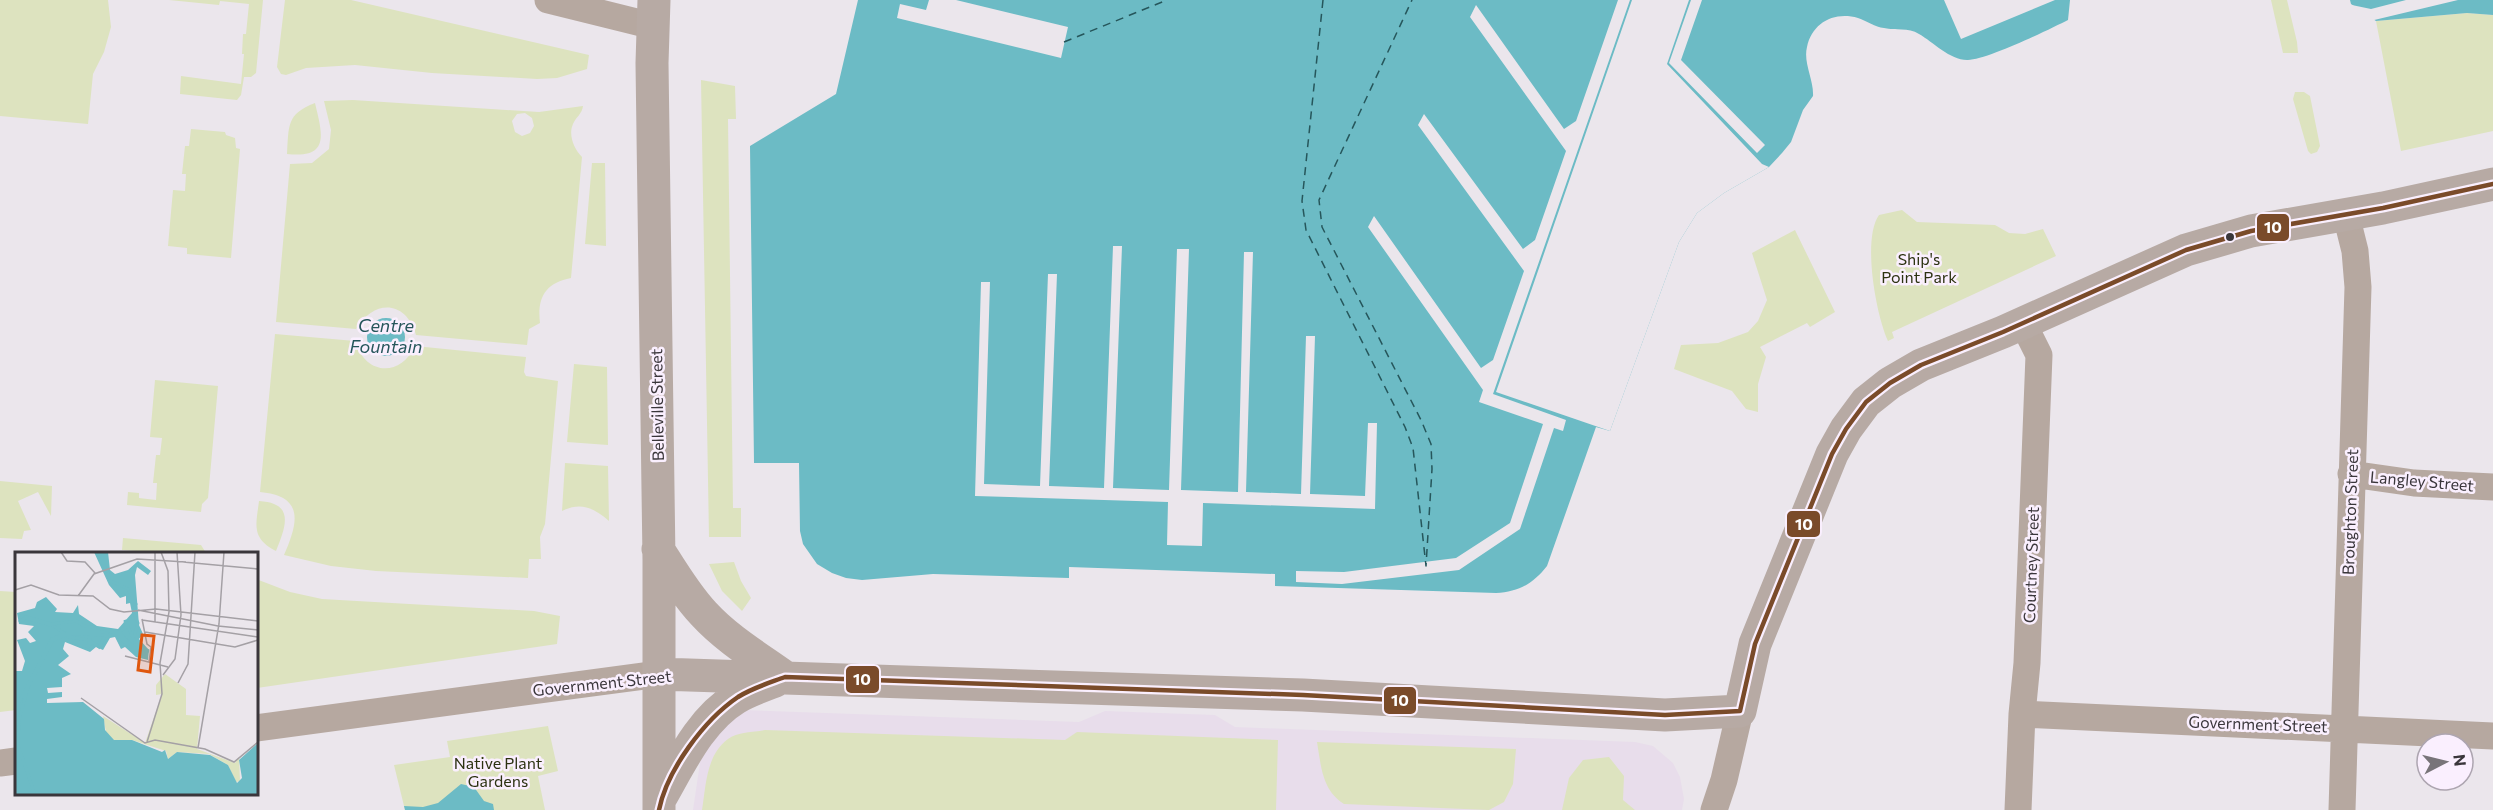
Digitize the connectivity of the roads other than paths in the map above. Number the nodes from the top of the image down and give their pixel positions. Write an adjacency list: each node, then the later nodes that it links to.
1 (548, 0): 2 (street)
2 (654, 13): 8 (main road, Belleville Street)
3 (2493, 184): 4 (main road)
4 (2346, 215): 5 (main road); 6 (street, Broughton Street)
5 (2023, 323): 11 (main road); 12 (street, Courtney Street)
6 (2351, 474): 7 (street, Langley Street); 14 (street, Broughton Street)
7 (2493, 487)
8 (658, 549): 9 (main road, Belleville Street); 10 (main road)
9 (659, 674): 10 (main road, Government Street); 13 (street, Government Street); 18 (main road, Belleville Street)
10 (785, 677): 11 (main road, Government Street); 18 (main road)
11 (1740, 711): 19 (street)
12 (2022, 714): 14 (street, Government Street); 20 (street, Courtney Street)
13 (258, 728)
14 (2343, 728): 15 (street, Government Street); 21 (street, Broughton Street)
15 (2493, 736)
16 (15, 760): 17 (street)
17 (0, 763)
18 (660, 804)
19 (1714, 810)
20 (2018, 810)
21 (2342, 810)

